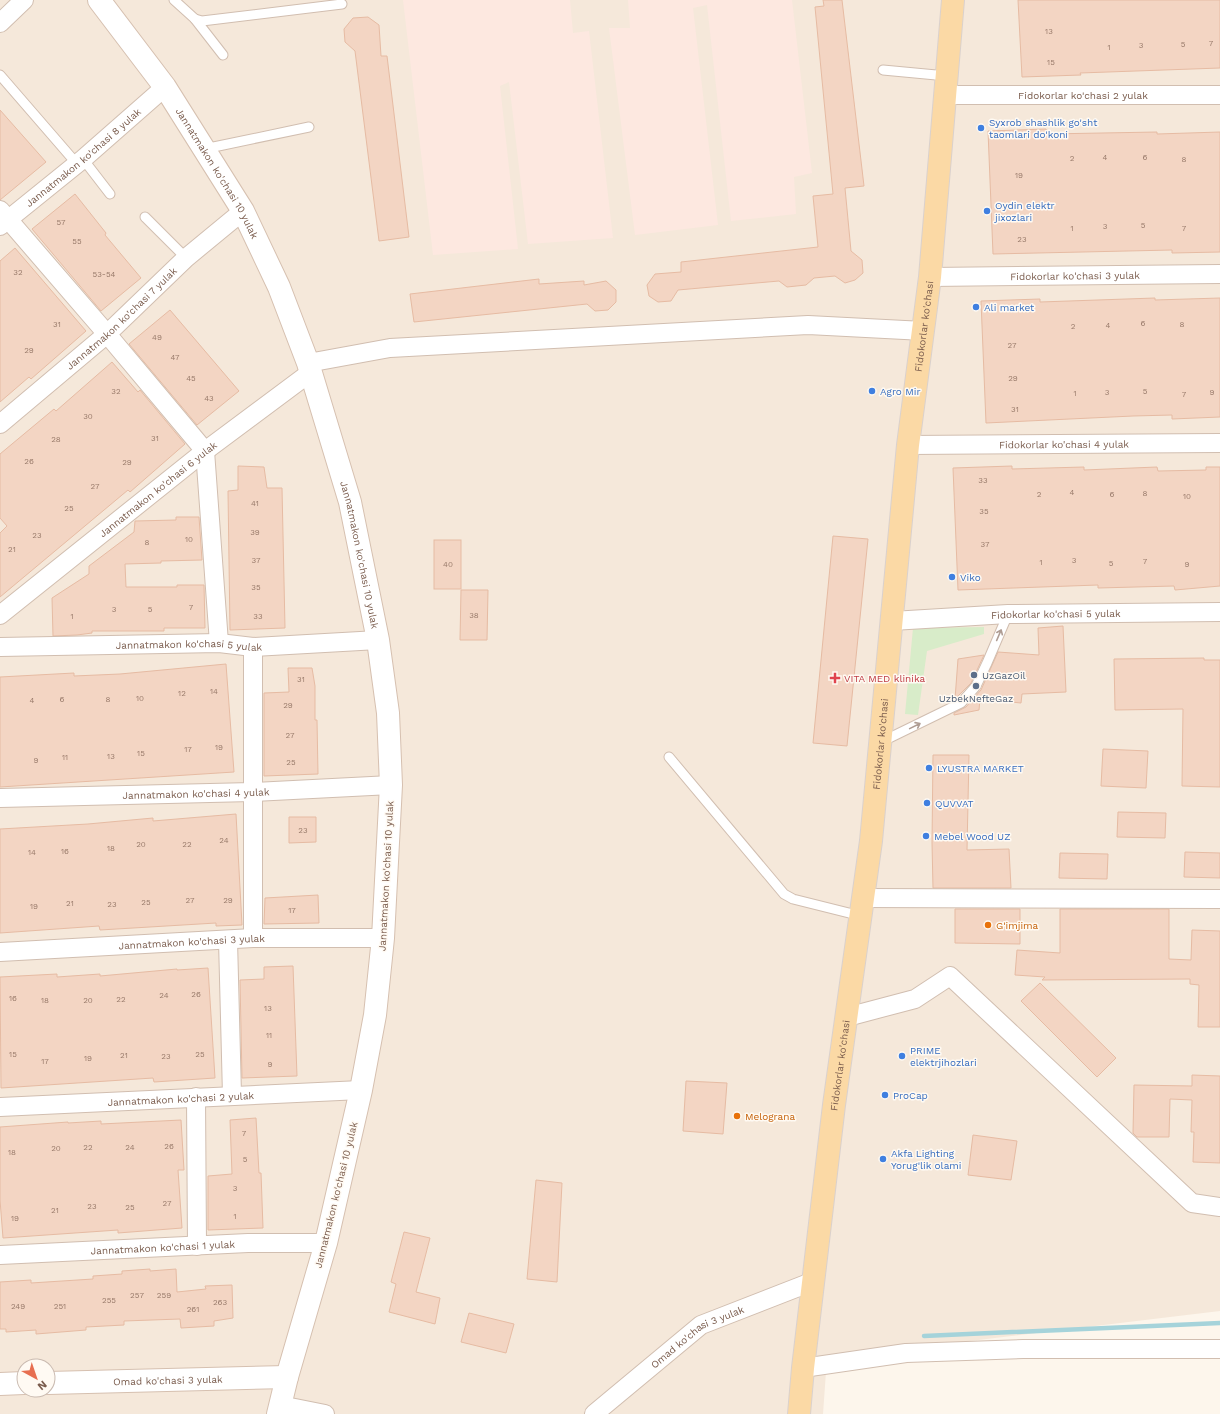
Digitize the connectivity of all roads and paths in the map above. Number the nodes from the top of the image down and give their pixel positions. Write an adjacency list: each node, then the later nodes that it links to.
1 (24, 0): 6 (street)
2 (99, 0): 12 (street, Jannatmakon ko'chasi 10 yulak)
3 (174, 0): 7 (lane)
4 (953, 0): 11 (main road, Fidokorlar ko'chasi)
5 (342, 4): 7 (lane)
6 (2, 16)
7 (194, 19): 8 (lane)
8 (223, 55)
9 (883, 70): 11 (lane)
10 (0, 75): 16 (lane)
11 (946, 86): 13 (street, Fidokorlar ko'chasi 2 yulak); 23 (main road, Fidokorlar ko'chasi)
12 (165, 87): 15 (street, Jannatmakon ko'chasi 10 yulak); 16 (street, Jannatmakon ko'chasi 8 yulak)
13 (1220, 94)
14 (309, 126): 15 (lane)
15 (204, 149): 18 (street, Jannatmakon ko'chasi 10 yulak)
16 (80, 162): 17 (lane); 20 (street, Jannatmakon ko'chasi 8 yulak)
17 (110, 194)
18 (243, 211): 21 (street, Jannatmakon ko'chasi 7 yulak); 26 (street, Jannatmakon ko'chasi 10 yulak)
19 (145, 217): 21 (lane)
20 (3, 219): 25 (street)
21 (186, 258): 25 (street, Jannatmakon ko'chasi 7 yulak)
22 (1220, 274): 23 (street, Fidokorlar ko'chasi 3 yulak)
23 (930, 277): 24 (main road, Fidokorlar ko'chasi)
24 (924, 331): 26 (street); 29 (main road, Fidokorlar ko'chasi)
25 (107, 334): 27 (street, Jannatmakon ko'chasi 7 yulak); 30 (street)
26 (310, 368): 30 (street, Jannatmakon ko'chasi 6 yulak); 35 (street, Jannatmakon ko'chasi 10 yulak)
27 (0, 424)
28 (1220, 443): 29 (street, Fidokorlar ko'chasi 4 yulak)
29 (908, 445): 34 (main road, Fidokorlar ko'chasi)
30 (204, 451): 33 (street, Jannatmakon ko'chasi 6 yulak); 36 (street)
31 (1220, 612): 32 (street, Fidokorlar ko'chasi 5 yulak)
32 (1008, 614): 34 (street, Fidokorlar ko'chasi 5 yulak); 39 (lane, one-way to 32)
33 (0, 615)
34 (892, 621): 39 (main road, Fidokorlar ko'chasi)
35 (378, 640): 38 (street, Jannatmakon ko'chasi 5 yulak); 41 (street, Jannatmakon ko'chasi 10 yulak)
36 (219, 643): 37 (street, Jannatmakon ko'chasi 5 yulak); 38 (street, Jannatmakon ko'chasi 5 yulak)
37 (0, 647)
38 (253, 647): 42 (street)
39 (880, 743): 45 (main road, Fidokorlar ko'chasi)
40 (669, 757): 45 (lane)
41 (391, 785): 42 (street, Jannatmakon ko'chasi 4 yulak); 47 (street, Jannatmakon ko'chasi 10 yulak)
42 (252, 792): 43 (street, Jannatmakon ko'chasi 4 yulak); 46 (street)
43 (0, 798)
44 (1220, 899): 45 (street)
45 (862, 907): 50 (main road, Fidokorlar ko'chasi)
46 (253, 938): 47 (street, Jannatmakon ko'chasi 3 yulak); 48 (street, Jannatmakon ko'chasi 3 yulak)
47 (383, 938): 51 (street, Jannatmakon ko'chasi 10 yulak)
48 (228, 940): 49 (street, Jannatmakon ko'chasi 3 yulak); 52 (street)
49 (0, 952)
50 (847, 1017): 55 (street); 59 (main road, Fidokorlar ko'chasi)
51 (361, 1090): 52 (street, Jannatmakon ko'chasi 2 yulak); 56 (street, Jannatmakon ko'chasi 10 yulak)
52 (232, 1095): 53 (street, Jannatmakon ko'chasi 2 yulak)
53 (196, 1097): 54 (street, Jannatmakon ko'chasi 2 yulak); 57 (street)
54 (0, 1107)
55 (1220, 1207)
56 (326, 1244): 57 (street, Jannatmakon ko'chasi 1 yulak); 62 (street, Jannatmakon ko'chasi 10 yulak)
57 (197, 1246): 58 (street, Jannatmakon ko'chasi 1 yulak)
58 (0, 1255)
59 (814, 1281): 61 (main road, Fidokorlar ko'chasi); 68 (street, Omad ko'chasi 3 yulak)
60 (1220, 1349): 61 (street)
61 (803, 1368): 69 (main road, Fidokorlar ko'chasi)
62 (287, 1377): 64 (street, Omad ko'chasi 3 yulak); 66 (street, Jannatmakon ko'chasi 10 yulak)
63 (16, 1383): 65 (street)
64 (56, 1383)
65 (0, 1384)
66 (279, 1409): 67 (street)
67 (325, 1414)
68 (594, 1414)
69 (799, 1414)

